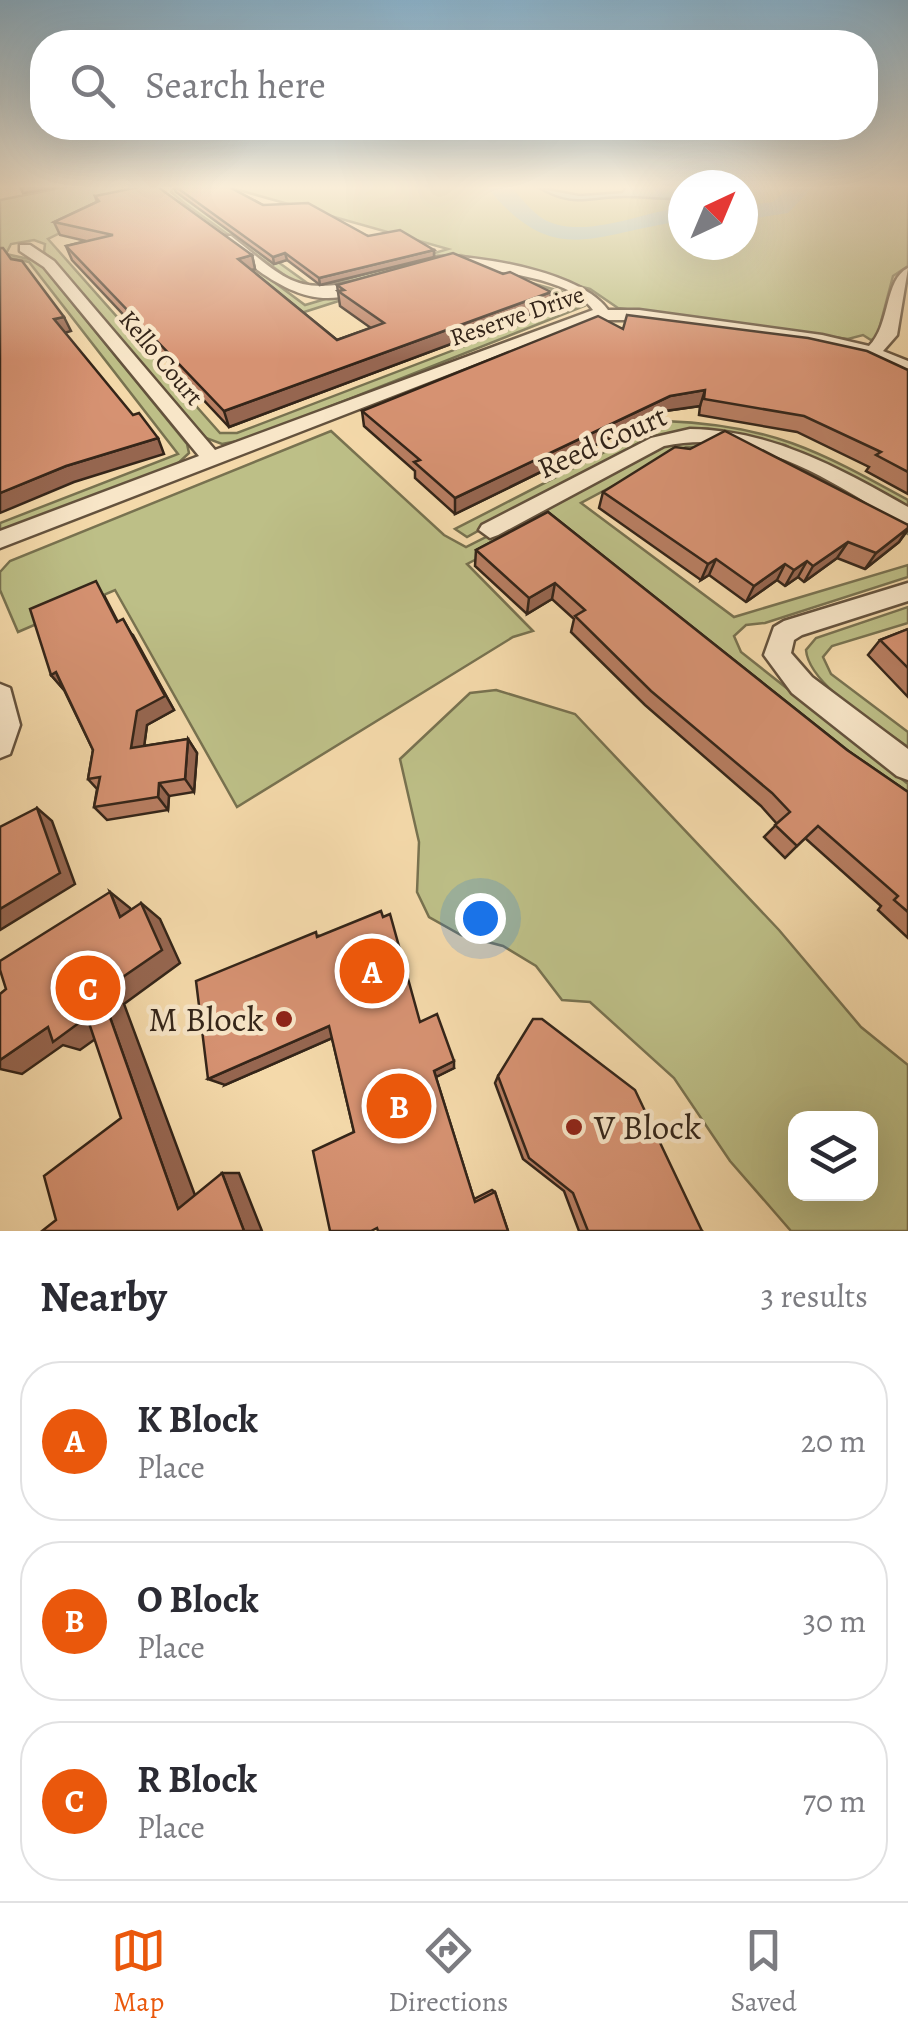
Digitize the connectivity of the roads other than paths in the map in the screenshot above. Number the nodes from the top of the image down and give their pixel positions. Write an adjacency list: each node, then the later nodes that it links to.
1 (235, 244): 5 (street)
2 (25, 248): 9 (street, Kello Court)
3 (422, 266): 6 (street)
4 (908, 272): 7 (street)
5 (379, 279)
6 (602, 313): 7 (street, Reserve Drive); 9 (street, Reserve Drive)
7 (873, 352): 8 (street, Reserve Drive)
8 (908, 367)
9 (213, 461): 12 (street, Reserve Drive)
10 (908, 516): 11 (street, Reed Court)
11 (490, 530)
12 (0, 540)
13 (908, 592): 16 (street)
14 (0, 696): 15 (street)
15 (0, 745)
16 (908, 766)

